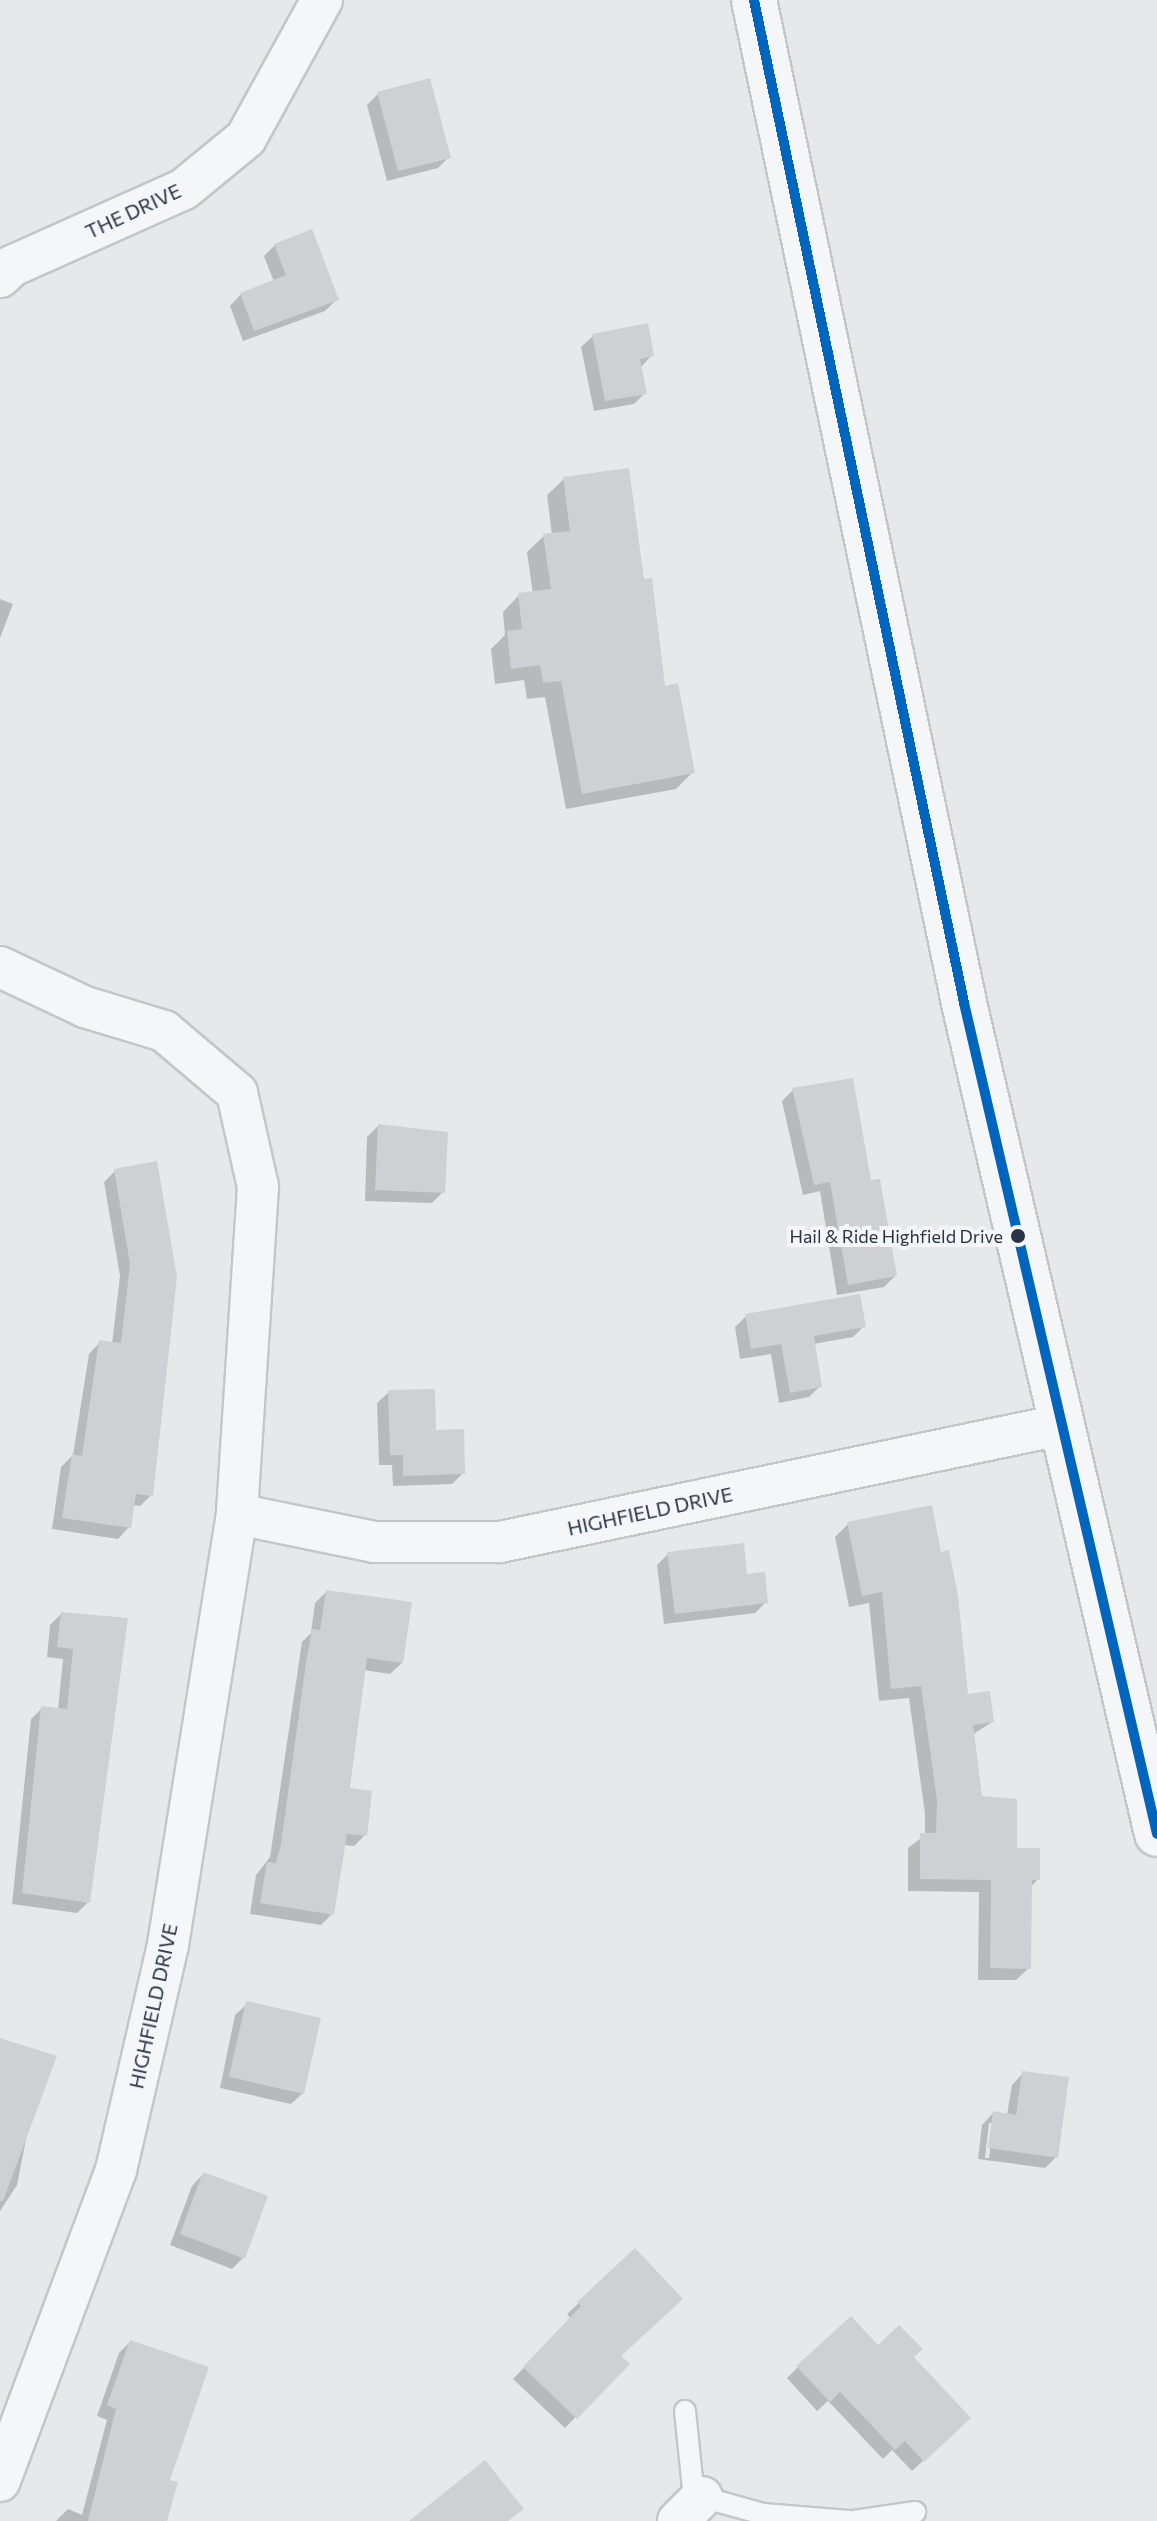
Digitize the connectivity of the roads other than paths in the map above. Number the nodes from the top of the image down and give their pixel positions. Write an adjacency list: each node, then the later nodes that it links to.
1 (322, 0): 3 (street, THE DRIVE)
2 (754, 0): 5 (street)
3 (4, 267)
4 (0, 967): 6 (street, HIGHFIELD DRIVE)
5 (1060, 1425): 6 (street, HIGHFIELD DRIVE); 7 (street)
6 (237, 1514): 9 (street, HIGHFIELD DRIVE)
7 (1157, 1834)
8 (685, 2411): 10 (lane)
9 (0, 2481)
10 (690, 2509): 12 (lane)
11 (915, 2512): 12 (lane)
12 (851, 2521)

